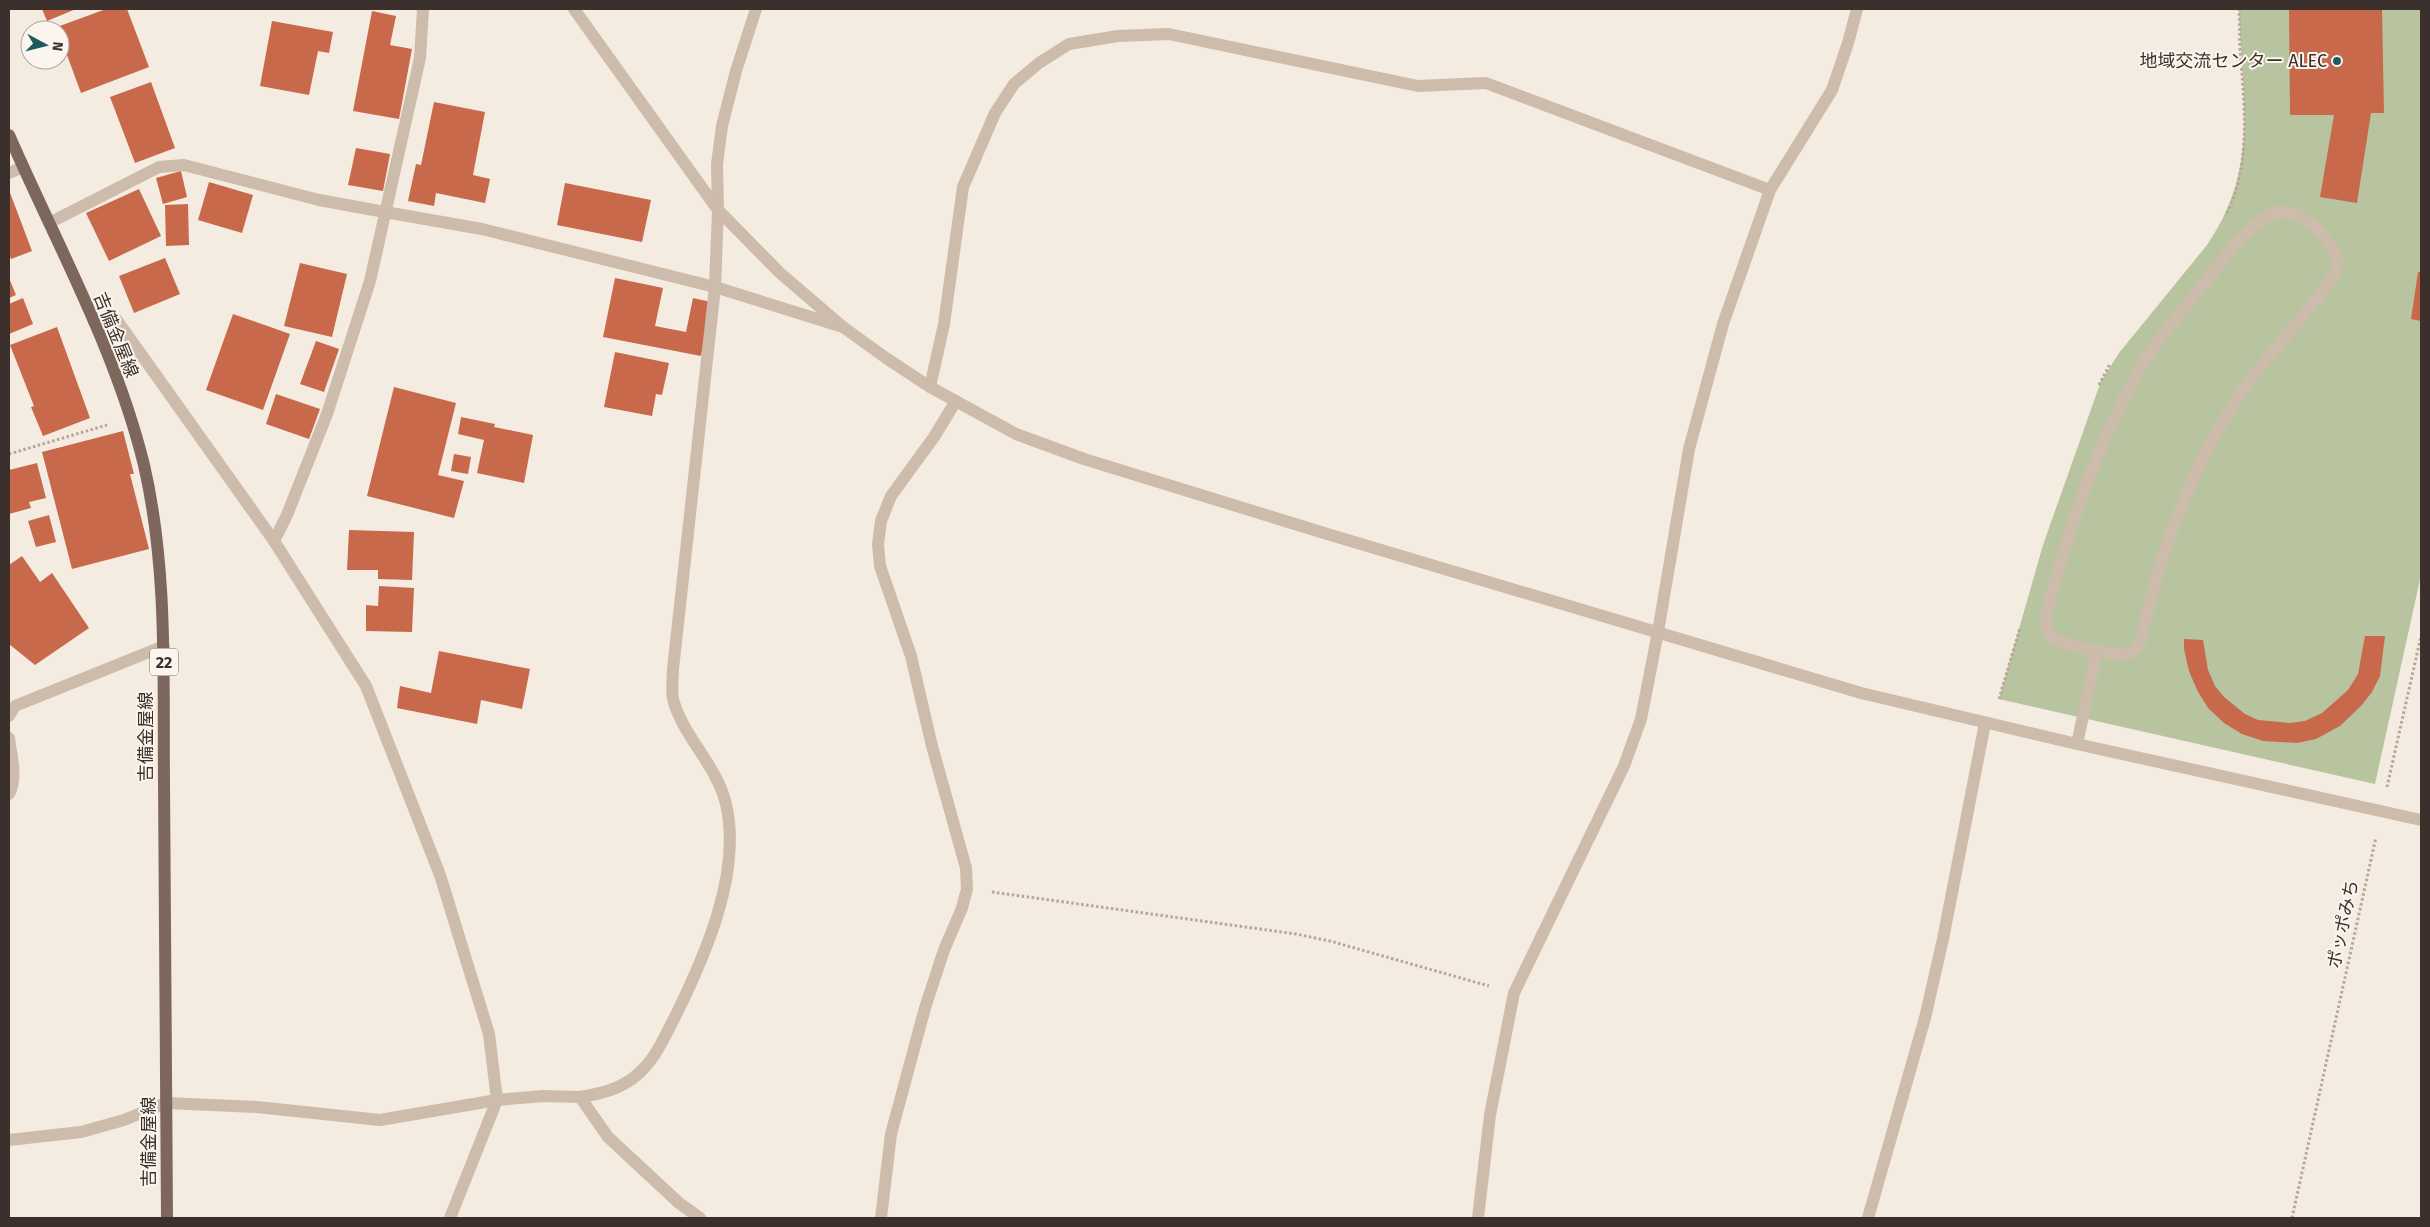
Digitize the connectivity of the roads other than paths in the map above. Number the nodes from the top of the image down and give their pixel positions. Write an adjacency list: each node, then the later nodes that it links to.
1 (423, 9): 10 (street)
2 (574, 9): 9 (street)
3 (756, 9): 9 (street)
4 (1857, 9): 8 (street)
5 (9, 135): 6 (main road, 吉備金屋線 / 22)
6 (23, 167): 7 (street); 11 (main road, 吉備金屋線 / 22)
7 (9, 173)
8 (1770, 190): 15 (street); 18 (street)
9 (718, 210): 12 (street); 14 (street)
10 (385, 212): 11 (street); 12 (street); 17 (street)
11 (49, 223): 13 (main road, 吉備金屋線 / 22)
12 (715, 287): 14 (street); 27 (street)
13 (94, 322): 17 (street); 19 (main road, 吉備金屋線 / 22)
14 (843, 327): 15 (street)
15 (930, 386): 16 (street)
16 (956, 400): 18 (street); 34 (street)
17 (274, 541): 28 (street)
18 (1658, 632): 22 (street); 35 (street)
19 (164, 646): 21 (street); 29 (main road, 吉備金屋線 / 22)
20 (2097, 650): 20 (street); 24 (street)
21 (9, 716)
22 (1985, 723): 24 (street); 36 (street)
23 (9, 738): 25 (street)
24 (2077, 744): 26 (street)
25 (9, 794)
26 (2421, 820)
27 (580, 1097): 28 (street); 33 (street)
28 (497, 1100): 29 (street); 32 (street)
29 (166, 1103): 30 (street); 31 (main road, 吉備金屋線 / 22)
30 (9, 1140)
31 (167, 1218)
32 (450, 1218)
33 (700, 1218)
34 (881, 1218)
35 (1478, 1218)
36 (1868, 1218)

